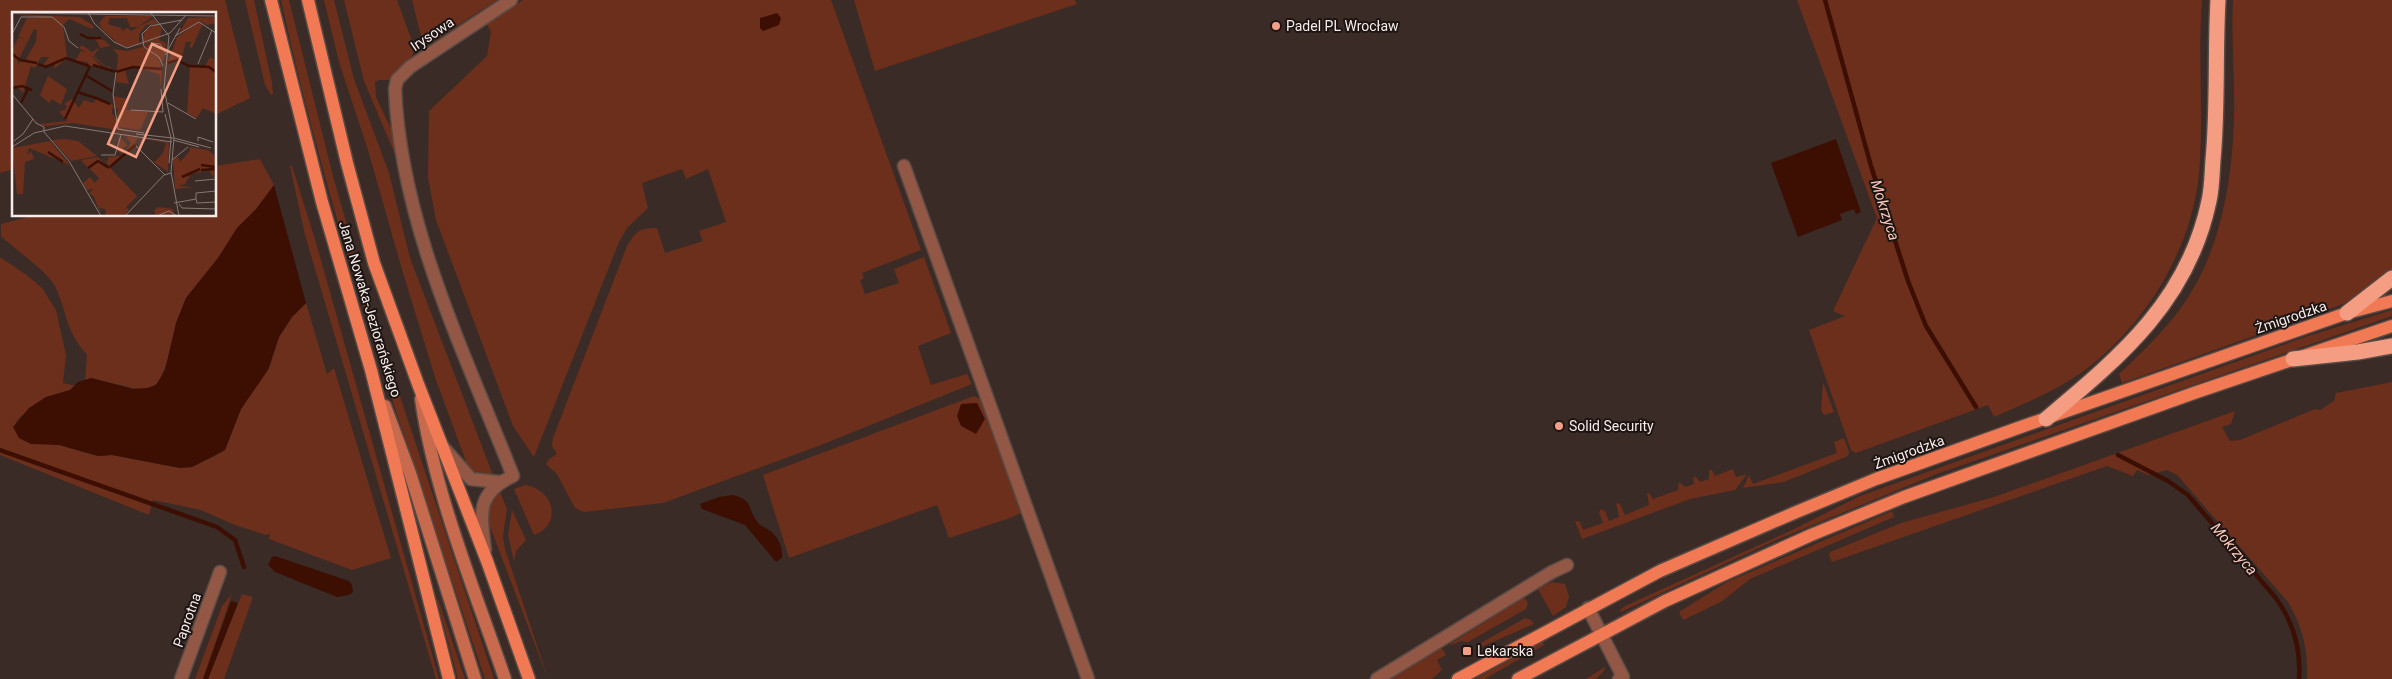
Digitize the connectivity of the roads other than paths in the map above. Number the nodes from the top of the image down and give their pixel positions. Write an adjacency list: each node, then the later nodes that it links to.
1 (271, 0): 12 (main road, Jana Nowaka-Jeziorańskiego)
2 (308, 0): 13 (main road, Jana Nowaka-Jeziorańskiego)
3 (511, 0): 16 (street, Irysowa)
4 (2218, 0): 14 (highway)
5 (904, 166): 27 (street)
6 (2392, 278): 8 (highway)
7 (2392, 302): 8 (main road, Żmigrodzka)
8 (2347, 313): 14 (main road, Żmigrodzka)
9 (2392, 326): 11 (main road)
10 (2392, 346): 11 (highway)
11 (2293, 359): 21 (main road)
12 (371, 370): 23 (main road); 24 (street, Jana Nowaka-Jeziorańskiego)
13 (419, 386): 15 (main road); 25 (street, Jana Nowaka-Jeziorańskiego)
14 (2046, 419): 20 (main road, Żmigrodzka)
15 (443, 447): 16 (street); 17 (main road)
16 (499, 482): 17 (street)
17 (487, 561): 26 (main road)
18 (1567, 565): 28 (street)
19 (220, 572): 22 (street, Paprotna)
20 (1588, 608): 21 (street); 29 (main road, Żmigrodzka)
21 (1601, 634): 30 (main road); 31 (street)
22 (181, 679)
23 (448, 679)
24 (475, 679)
25 (505, 679)
26 (529, 679)
27 (1088, 679)
28 (1377, 679)
29 (1458, 679)
30 (1518, 679)
31 (1619, 679)

